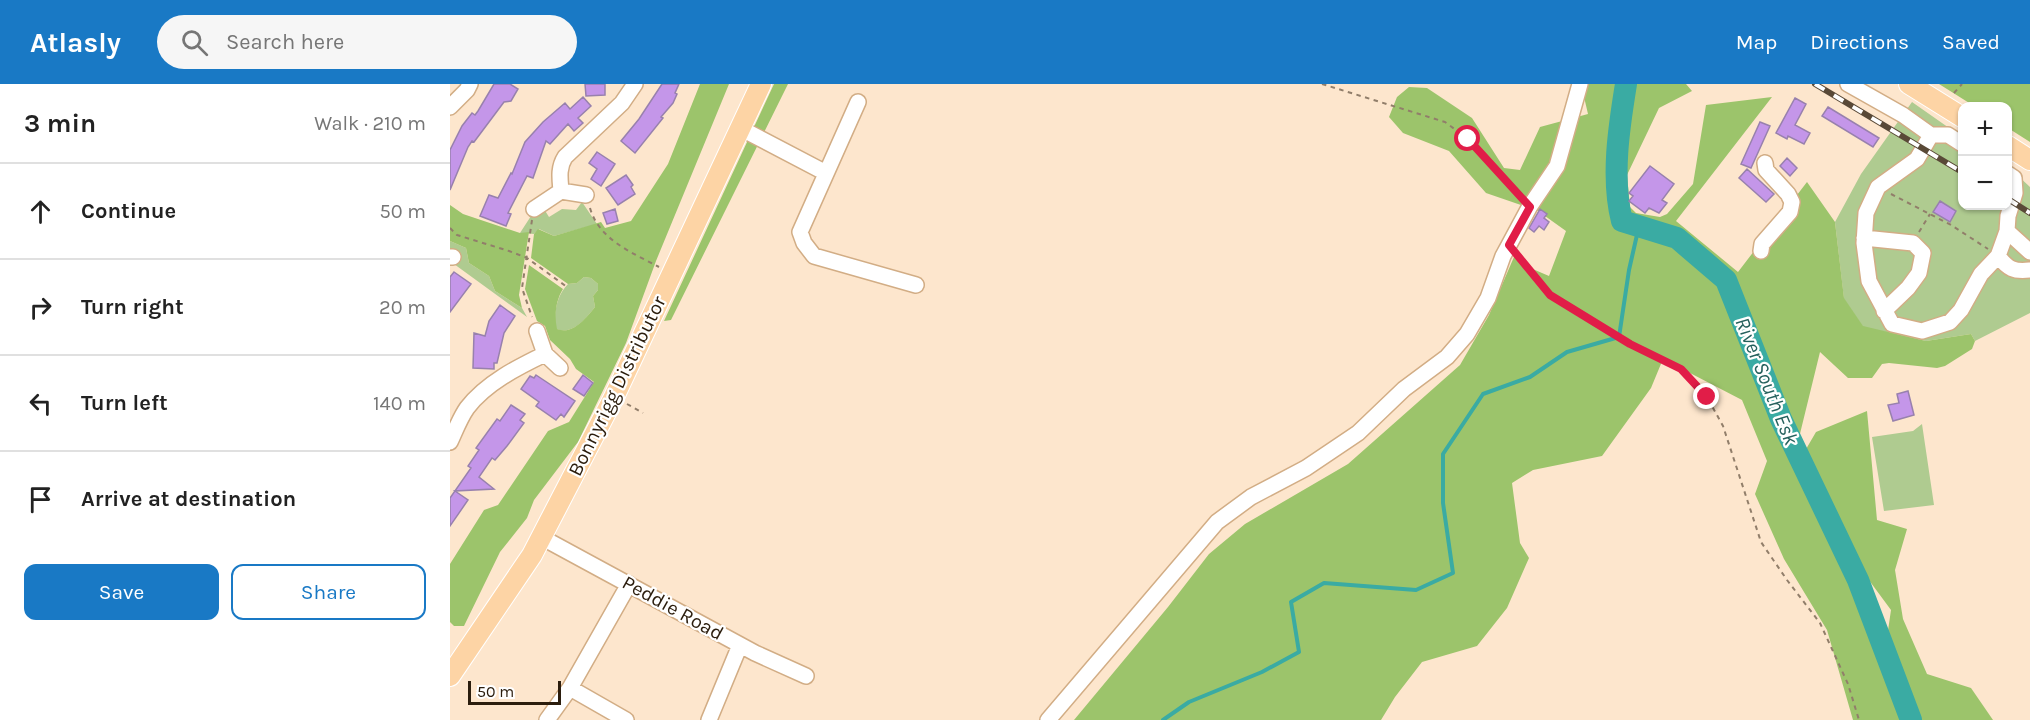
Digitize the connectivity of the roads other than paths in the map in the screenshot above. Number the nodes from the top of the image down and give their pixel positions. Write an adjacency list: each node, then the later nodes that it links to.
1 (470, 84): 8 (street)
2 (634, 84): 18 (street)
3 (761, 84): 10 (main road, Bonnyrigg Distributor)
4 (1580, 84): 44 (street)
5 (1848, 84): 11 (street)
6 (1909, 84): 9 (main road)
7 (858, 102): 16 (street)
8 (450, 107)
9 (1958, 115)
10 (740, 128): 16 (street); 35 (main road, Bonnyrigg Distributor)
11 (1931, 135): 12 (street); 24 (street)
12 (1958, 141)
13 (2012, 149): 14 (main road)
14 (2030, 160)
15 (1765, 163): 25 (street)
16 (826, 173): 29 (street)
17 (2012, 177): 20 (street)
18 (561, 191): 19 (street); 21 (street)
19 (586, 195)
20 (2012, 203)
21 (534, 209)
22 (2010, 210): 23 (street)
23 (2007, 231): 26 (street); 27 (street)
24 (1864, 238): 30 (street); 30 (street)
25 (1761, 251)
26 (2030, 252)
27 (1998, 256): 28 (street); 30 (street)
28 (2030, 270)
29 (916, 285)
30 (1884, 311)
31 (537, 332): 32 (street)
32 (545, 354): 33 (street); 34 (street)
33 (560, 368)
34 (450, 442)
35 (542, 537): 36 (street, Peddie Road); 38 (main road, Bonnyrigg Distributor)
36 (629, 584): 37 (street, Peddie Road); 40 (street)
37 (740, 645): 39 (street, Peddie Road); 43 (street)
38 (450, 676)
39 (806, 676)
40 (570, 688): 41 (street); 42 (street)
41 (547, 720)
42 (626, 720)
43 (709, 720)
44 (1048, 720)

